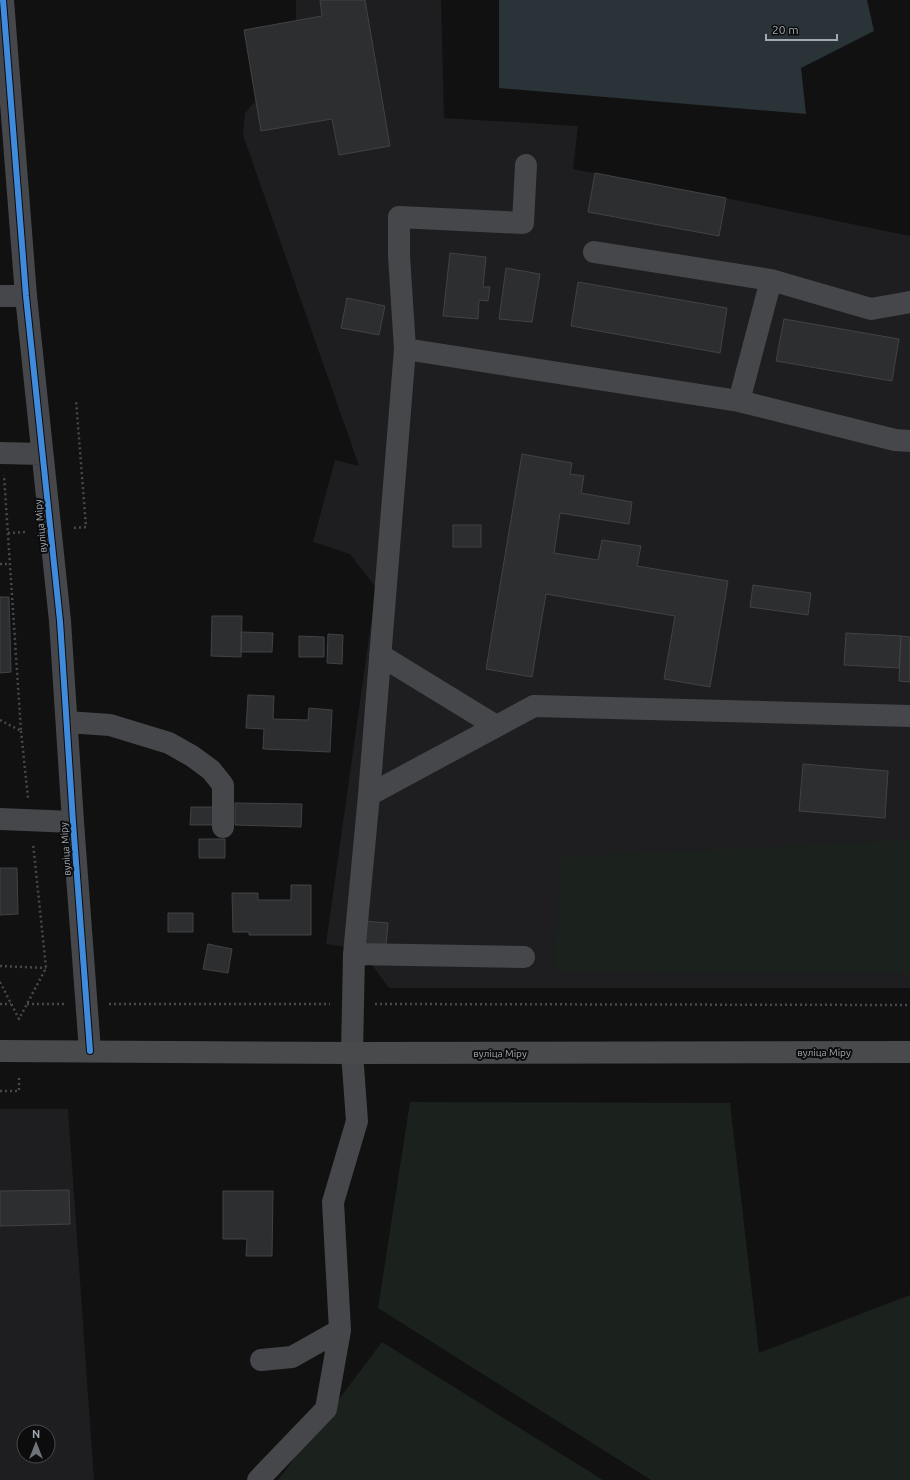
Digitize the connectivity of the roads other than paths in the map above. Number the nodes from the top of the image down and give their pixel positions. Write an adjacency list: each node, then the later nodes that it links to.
1 (3, 0): 2 (street, вуліца Міру)
2 (6, 121): 7 (street, вуліца Міру)
3 (526, 165): 9 (street)
4 (594, 252): 5 (street)
5 (771, 280): 8 (street); 10 (street)
6 (0, 296): 7 (street)
7 (26, 296): 12 (street, вуліца Міру)
8 (910, 302)
9 (405, 349): 10 (street); 14 (street)
10 (739, 401): 11 (street)
11 (910, 441)
12 (42, 454): 13 (street); 16 (street, вуліца Міру)
13 (2, 462)
14 (380, 655): 17 (street); 18 (street)
15 (910, 716): 17 (street)
16 (67, 722): 20 (street, вуліца Міру); 21 (street)
17 (496, 726): 18 (street)
18 (369, 795): 22 (street)
19 (0, 819): 20 (street)
20 (73, 822): 25 (street, вуліца Міру)
21 (223, 827)
22 (354, 954): 23 (street); 27 (street)
23 (524, 957)
24 (0, 1051): 25 (main road, вуліца Міру)
25 (90, 1051): 27 (main road, вуліца Міру)
26 (910, 1052): 27 (main road, вуліца Міру)
27 (352, 1053): 28 (street)
28 (340, 1330): 29 (street); 30 (street)
29 (261, 1360)
30 (258, 1480)

